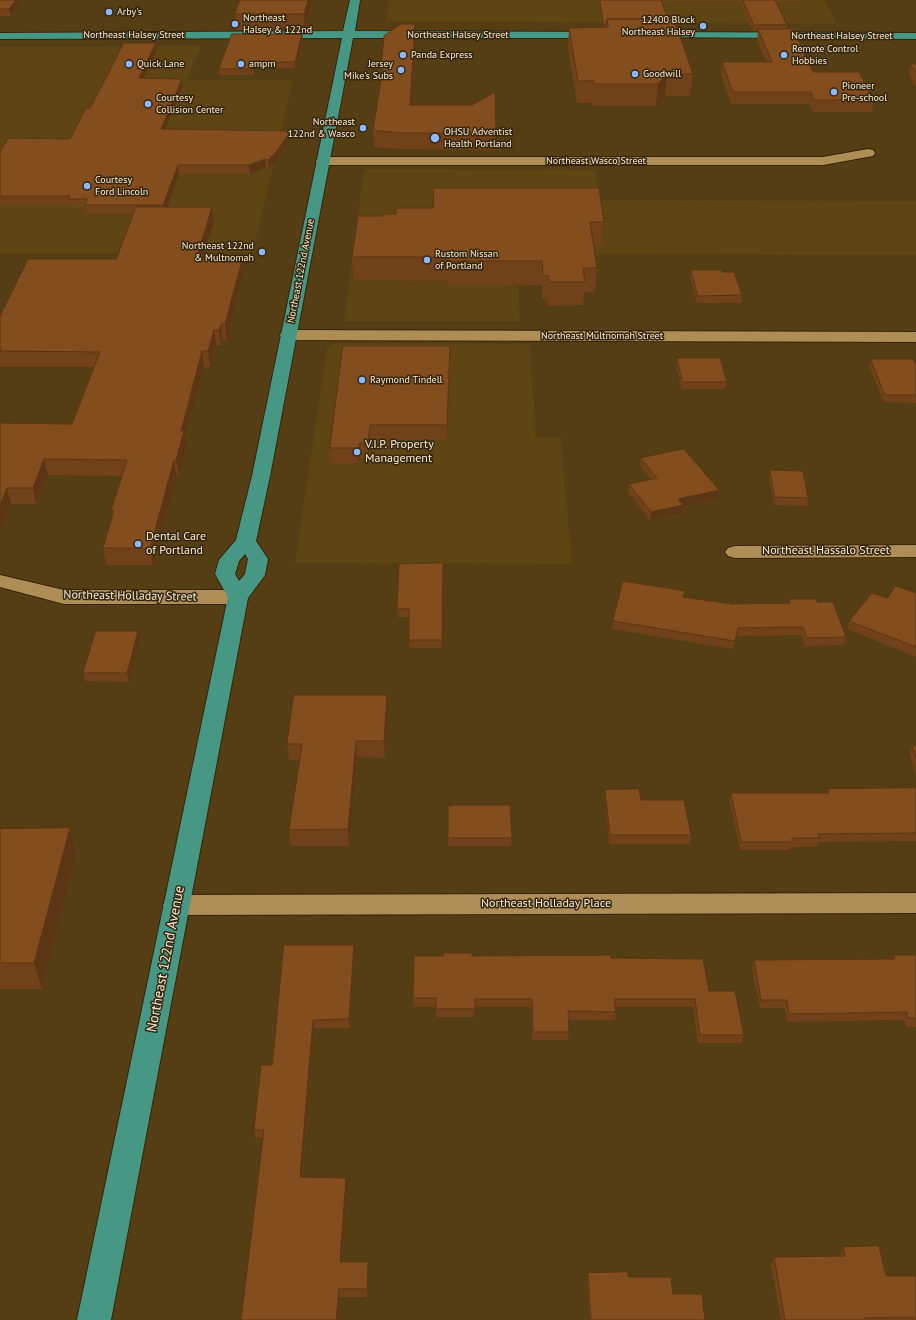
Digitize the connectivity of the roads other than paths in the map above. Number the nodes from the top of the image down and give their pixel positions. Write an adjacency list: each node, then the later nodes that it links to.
1 (355, 0): 2 (main road, Northeast 122nd Avenue)
2 (348, 34): 3 (main road, Northeast Halsey Street); 5 (main road, Northeast Halsey Street); 8 (main road, Northeast 122nd Avenue)
3 (610, 35)
4 (642, 35): 6 (main road, Northeast Halsey Street)
5 (0, 36)
6 (916, 36)
7 (868, 153): 8 (street, Northeast Wasco Street)
8 (323, 161): 9 (main road, Northeast 122nd Avenue)
9 (288, 335): 10 (street, Northeast Multnomah Street); 11 (main road, Northeast 122nd Avenue)
10 (916, 337)
11 (246, 541): 15 (main road, Northeast 122nd Avenue); 15 (main road, Northeast 122nd Avenue)
12 (916, 551): 13 (street, Northeast Hassalo Street)
13 (735, 552)
14 (0, 581): 15 (street, Northeast Holladay Street)
15 (238, 597): 17 (main road, Northeast 122nd Avenue)
16 (916, 903): 17 (street, Northeast Holladay Place)
17 (176, 905): 18 (main road, Northeast 122nd Avenue)
18 (94, 1320)

